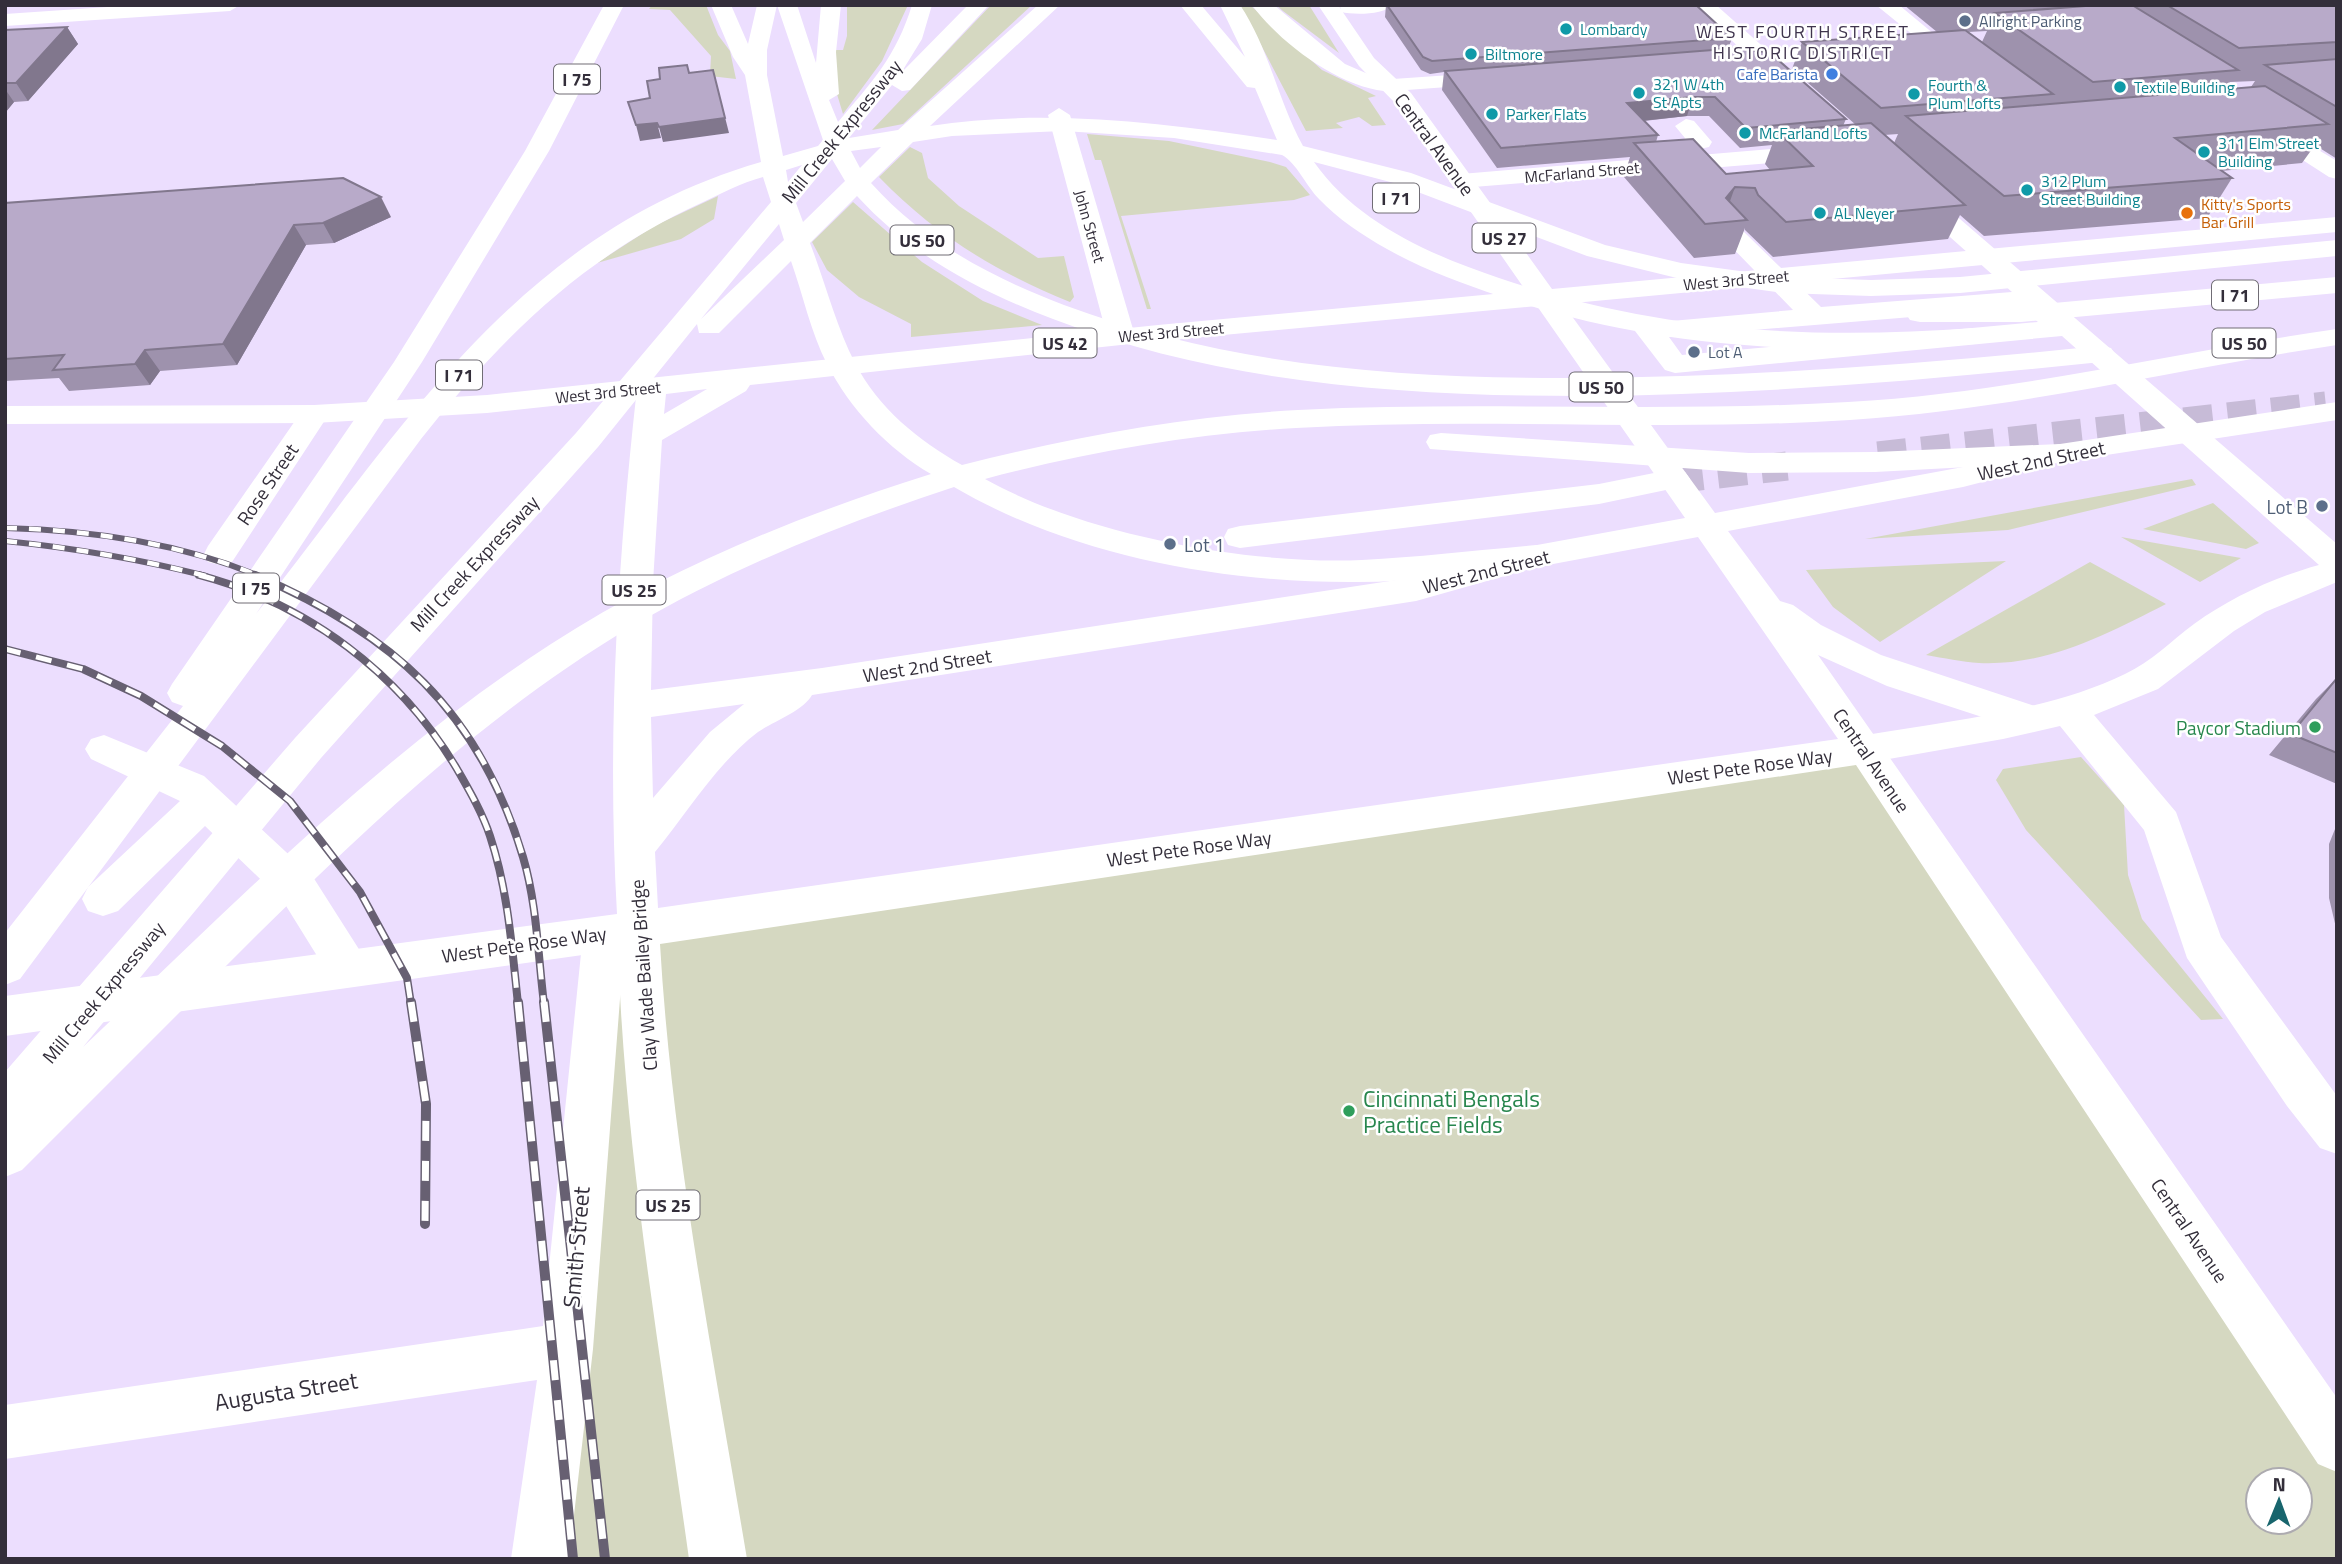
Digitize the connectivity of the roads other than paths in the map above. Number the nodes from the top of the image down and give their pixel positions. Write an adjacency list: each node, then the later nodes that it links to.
1 (230, 5): 17 (main road)
2 (614, 5): 35 (main road, I 75)
3 (721, 5): 23 (main road)
4 (766, 5): 23 (main road)
5 (786, 5): 31 (main road)
6 (831, 5): 31 (main road, US 50)
7 (922, 5): 27 (main road, Mill Creek Expressway)
8 (979, 5): 27 (main road)
9 (1049, 5): 61 (main road)
10 (1190, 5): 28 (main road)
11 (1230, 5): 28 (main road)
12 (1262, 5): 26 (main road)
13 (1383, 5): 16 (main road)
14 (1704, 5): 21 (main road)
15 (1886, 5): 19 (main road)
16 (1341, 6): 26 (main road, Central Avenue / US 27)
17 (5, 20)
18 (621, 39): 35 (main road)
19 (1911, 46)
20 (1874, 49): 21 (main road)
21 (1762, 58): 22 (main road); 25 (main road)
22 (1703, 62)
23 (756, 75): 67 (main road)
24 (1511, 77): 26 (main road)
25 (1786, 78)
26 (1393, 85): 41 (main road, Central Avenue / US 27)
27 (884, 94): 61 (main road, Mill Creek Expressway)
28 (1269, 96): 50 (main road)
29 (2246, 114): 38 (main road)
30 (1059, 115): 52 (main road, John Street)
31 (829, 121): 54 (main road, US 50)
32 (1686, 126): 37 (main road)
33 (1124, 127): 45 (main road); 50 (main road, I 71); 80 (main road, I 71)
34 (1837, 150): 36 (main road, McFarland Street)
35 (537, 151): 80 (main road, I 75)
36 (1733, 159): 37 (main road, McFarland Street); 40 (main road)
37 (1693, 162): 41 (main road, McFarland Street); 42 (main road)
38 (2337, 172)
39 (1897, 177): 46 (main road)
40 (1749, 178)
41 (1461, 181): 49 (main road, Central Avenue / US 27)
42 (1718, 191)
43 (2337, 224): 46 (main road, West 3rd Street)
44 (1732, 229): 47 (main road)
45 (2337, 248)
46 (1988, 258): 47 (main road, West 3rd Street); 68 (main road)
47 (1772, 277): 49 (main road, West 3rd Street); 51 (main road)
48 (2337, 285): 50 (main road, I 71)
49 (1545, 297): 52 (main road, West 3rd Street / US 42); 64 (main road, Central Avenue / US 27)
50 (2104, 309)
51 (1814, 316): 51 (main road)
52 (1121, 337): 55 (main road, West 3rd Street / US 42)
53 (2337, 337): 54 (main road)
54 (2160, 356): 62 (main road)
55 (754, 376): 56 (main road, West 3rd Street / US 42); 60 (main road, US 42)
56 (652, 387): 58 (main road, West 3rd Street); 60 (main road, Clay Wade Bailey Bridge / US 25)
57 (2337, 411): 63 (main road, West 2nd Street)
58 (314, 414): 59 (main road, West 3rd Street); 66 (main road, Rose Street)
59 (5, 415)
60 (647, 436): 72 (main road, Clay Wade Bailey Bridge / US 25)
61 (587, 440): 83 (main road, Mill Creek Expressway)
62 (1103, 443): 63 (main road); 85 (main road)
63 (2060, 453): 67 (main road, West 2nd Street)
64 (1674, 479): 65 (main road); 70 (main road, Central Avenue / US 27)
65 (1240, 537)
66 (220, 554)
67 (1537, 556): 71 (main road, West 2nd Street)
68 (2337, 562)
69 (2337, 571): 73 (main road, West Pete Rose Way)
70 (1748, 586): 73 (main road); 75 (main road, Central Avenue / US 27)
71 (822, 681): 72 (main road, West 2nd Street); 77 (main road)
72 (630, 706): 77 (main road, Clay Wade Bailey Bridge / US 25)
73 (2047, 713): 75 (main road, West Pete Rose Way); 84 (main road)
74 (104, 749): 76 (main road)
75 (1866, 749): 79 (main road, West Pete Rose Way); 88 (main road, Central Avenue / US 27)
76 (205, 802): 78 (main road); 81 (main road)
77 (634, 849): 90 (main road, Clay Wade Bailey Bridge / US 25)
78 (103, 899)
79 (604, 934): 81 (main road, West Pete Rose Way); 86 (main road, Smith Street)
80 (7, 963)
81 (347, 967): 82 (main road, West Pete Rose Way)
82 (5, 1016)
83 (5, 1107)
84 (2337, 1132)
85 (5, 1154)
86 (567, 1349): 87 (main road, Augusta Street); 89 (main road, Smith Street)
87 (5, 1432)
88 (2337, 1446)
89 (540, 1559)
90 (718, 1559)

